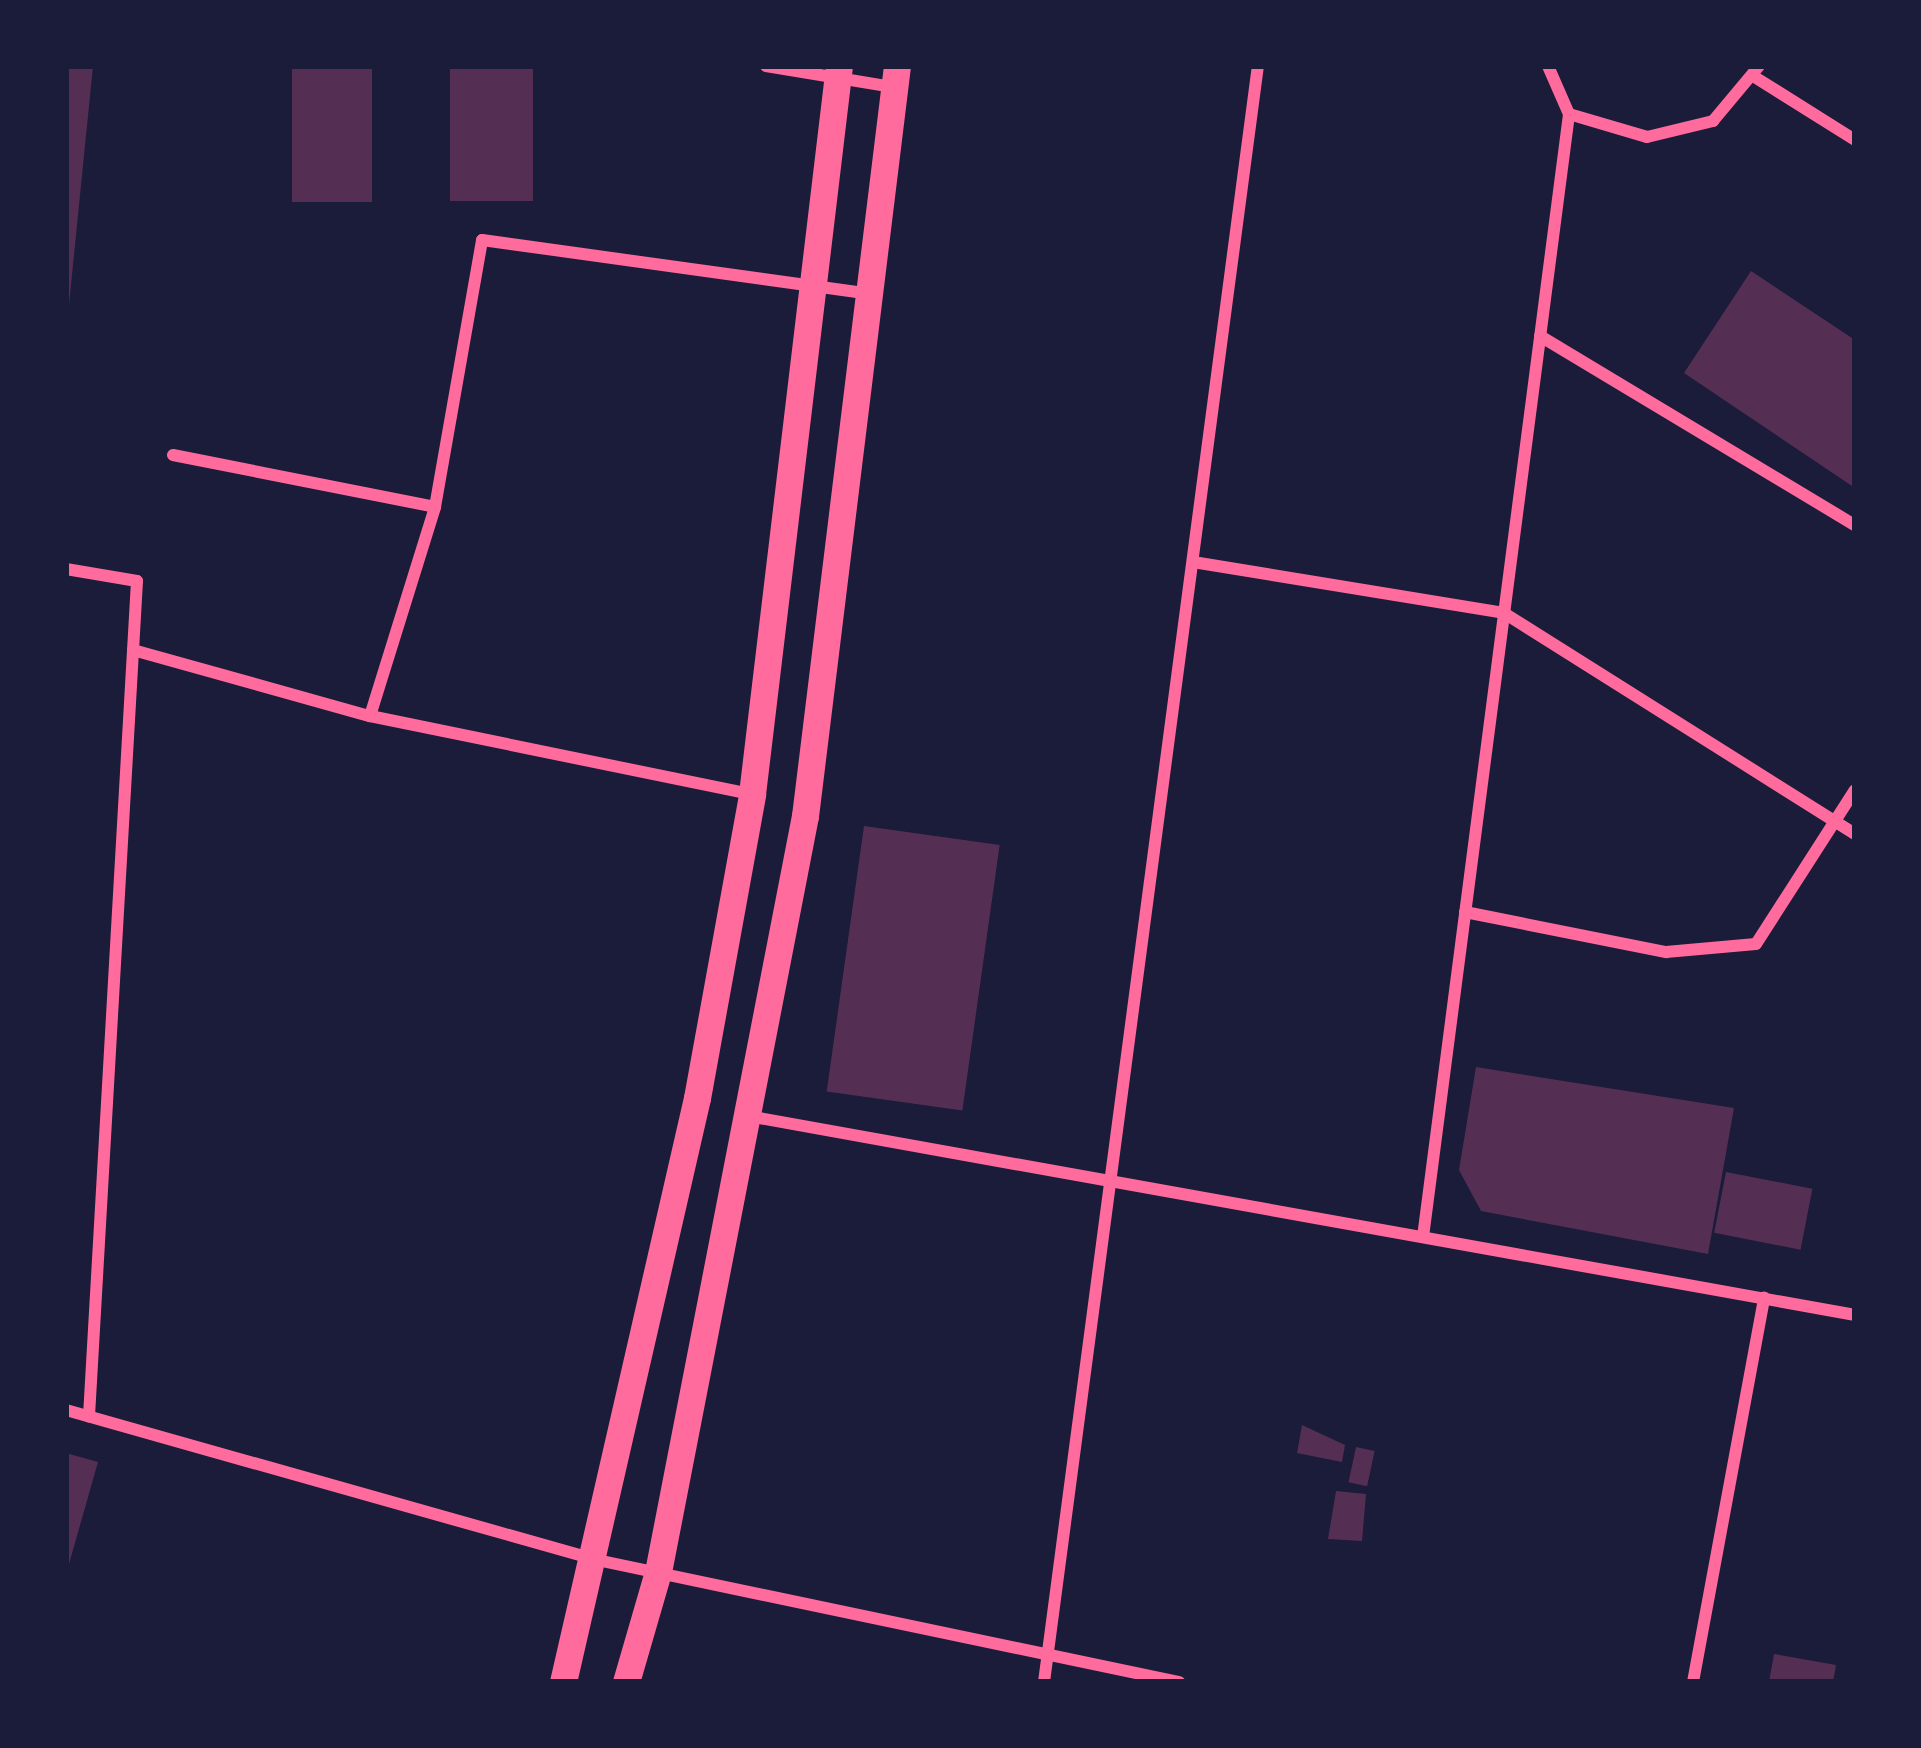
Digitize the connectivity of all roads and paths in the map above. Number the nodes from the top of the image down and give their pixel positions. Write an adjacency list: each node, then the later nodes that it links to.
1 (766, 66): 5 (street)
2 (1258, 66): 15 (street)
3 (1548, 66): 7 (street)
4 (1756, 71): 7 (street); 8 (street)
5 (838, 72): 6 (street); 9 (main road)
6 (896, 76): 10 (main road)
7 (1569, 115): 11 (street)
8 (1855, 140)
9 (813, 287): 10 (street); 13 (street); 21 (main road)
10 (872, 295): 25 (main road)
11 (1540, 336): 14 (street); 17 (street)
12 (173, 455): 13 (street)
13 (435, 508): 19 (street)
14 (1855, 525)
15 (1192, 562): 17 (street); 26 (street)
16 (66, 569): 18 (street)
17 (1504, 613): 22 (street); 24 (street)
18 (133, 650): 19 (street); 31 (street)
19 (370, 716): 21 (street)
20 (1855, 790): 22 (street)
21 (752, 794): 32 (main road)
22 (1836, 821): 23 (street); 24 (street)
23 (1855, 834)
24 (1465, 912): 27 (street)
25 (748, 1116): 26 (street); 33 (main road)
26 (1110, 1180): 27 (street); 34 (street)
27 (1423, 1237): 28 (street)
28 (1764, 1298): 29 (street); 39 (street)
29 (1855, 1315)
30 (66, 1411): 31 (street)
31 (89, 1417): 32 (street)
32 (597, 1560): 33 (street); 35 (main road)
33 (658, 1572): 34 (street); 36 (main road)
34 (1048, 1654): 37 (street); 38 (street)
35 (562, 1682)
36 (626, 1682)
37 (1044, 1682)
38 (1179, 1682)
39 (1693, 1682)

